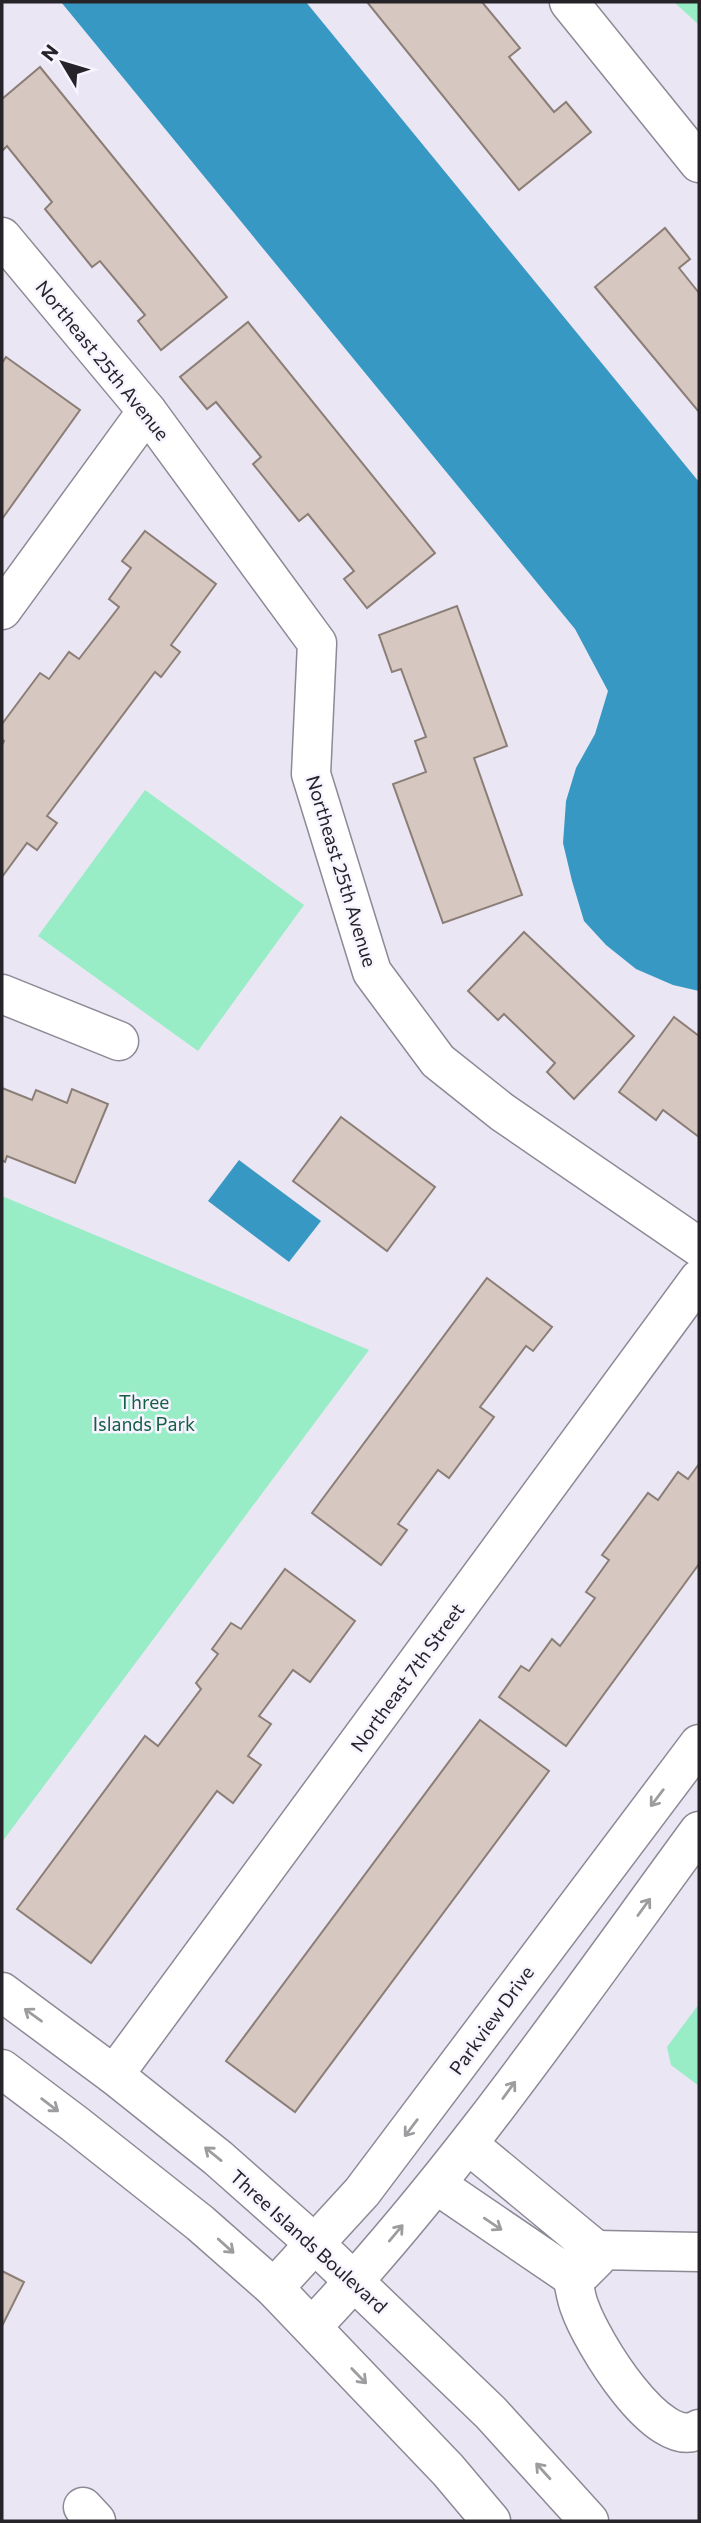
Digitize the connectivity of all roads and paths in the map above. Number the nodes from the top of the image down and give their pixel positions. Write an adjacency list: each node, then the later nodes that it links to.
1 (569, 2): 2 (street)
2 (699, 163)
3 (2, 237): 4 (street, Northeast 25th Avenue)
4 (147, 411): 5 (street); 8 (street, Northeast 25th Avenue)
5 (2, 610)
6 (2, 994): 7 (street)
7 (119, 1041)
8 (699, 1247)
9 (699, 1279): 14 (street, Northeast 7th Street)
10 (699, 1744): 17 (street, Parkview Drive, one-way to 17)
11 (699, 1831): 15 (street, one-way to 11)
12 (2, 1992): 14 (street, Three Islands Boulevard, one-way to 12)
13 (2, 2069): 21 (street, one-way to 21)
14 (114, 2075): 17 (street, Three Islands Boulevard, one-way to 14)
15 (469, 2145): 16 (street); 19 (street)
16 (437, 2185): 19 (street, one-way to 19); 20 (street, one-way to 16)
17 (315, 2244): 20 (street, Three Islands Boulevard); 21 (street, Parkview Drive)
18 (699, 2252): 19 (street)
19 (584, 2263): 23 (street)
20 (355, 2281): 22 (street); 25 (street, Three Islands Boulevard, one-way to 20)
21 (274, 2288): 22 (street)
22 (312, 2327): 24 (street, one-way to 24)
23 (699, 2429)
24 (491, 2521)
25 (589, 2521)

